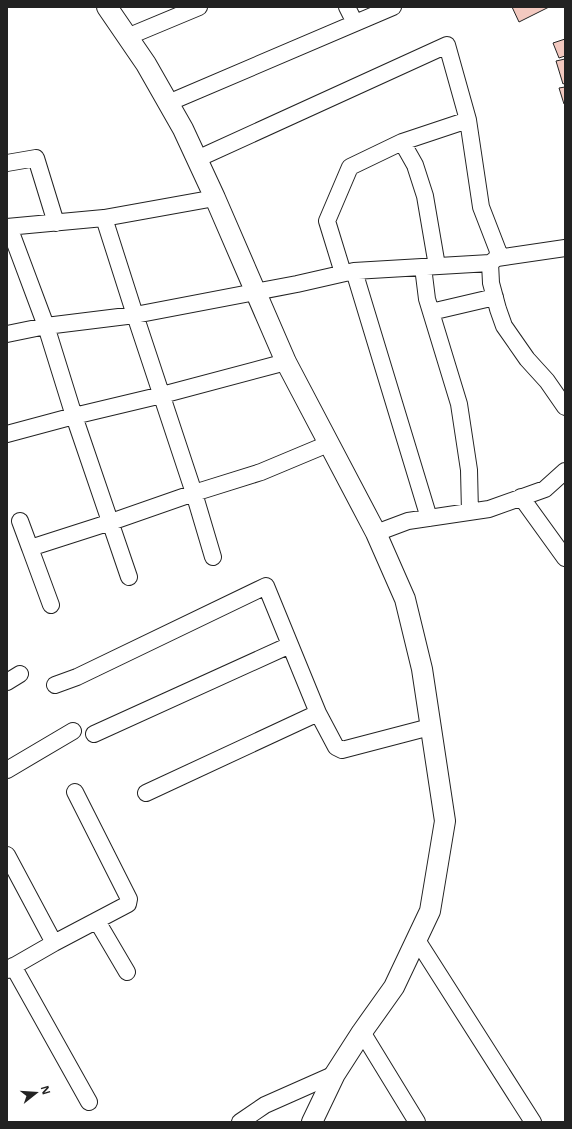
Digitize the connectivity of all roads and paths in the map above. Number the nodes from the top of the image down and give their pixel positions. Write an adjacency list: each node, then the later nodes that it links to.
1 (107, 7): 6 (main road)
2 (199, 7): 6 (street)
3 (347, 7): 5 (street)
4 (393, 7): 5 (street)
5 (355, 23): 7 (street)
6 (127, 37): 7 (main road)
7 (168, 103): 10 (main road)
8 (468, 120): 9 (street); 10 (street); 17 (street)
9 (402, 142): 18 (street); 19 (street)
10 (197, 159): 12 (main road)
11 (7, 163): 14 (street)
12 (215, 198): 13 (street); 20 (main road)
13 (104, 218): 14 (street); 23 (street)
14 (56, 222): 15 (street)
15 (8, 227): 24 (street)
16 (565, 248): 17 (street)
17 (493, 260): 18 (street); 21 (street)
18 (430, 267): 19 (street); 22 (street)
19 (348, 272): 20 (street); 36 (street)
20 (255, 291): 23 (street); 26 (main road)
21 (495, 297): 22 (street); 28 (street)
22 (431, 312): 35 (street)
23 (135, 315): 24 (street); 27 (street)
24 (46, 326): 25 (street); 29 (street)
25 (7, 334)
26 (286, 362): 27 (street); 31 (main road)
27 (162, 395): 29 (street); 33 (street)
28 (565, 407)
29 (74, 416): 30 (street); 38 (street)
30 (7, 434)
31 (328, 444): 33 (street); 39 (main road)
32 (565, 471): 34 (street)
33 (194, 493): 38 (street); 41 (street)
34 (521, 497): 35 (street); 42 (street)
35 (470, 512): 36 (street)
36 (429, 518): 39 (street)
37 (20, 521): 40 (street)
38 (111, 522): 40 (street); 43 (street)
39 (376, 533): 48 (main road)
40 (30, 548): 44 (street)
41 (213, 557)
42 (565, 558)
43 (129, 577)
44 (50, 605)
45 (290, 645): 46 (street); 47 (street); 50 (street)
46 (55, 686)
47 (318, 714): 48 (street); 53 (street)
48 (430, 727): 56 (main road)
49 (73, 731): 51 (street)
50 (94, 734)
51 (7, 770)
52 (75, 792): 55 (street)
53 (146, 793)
54 (7, 855): 57 (street)
55 (97, 920): 57 (street); 59 (street)
56 (417, 940): 60 (main road); 66 (street)
57 (54, 943): 58 (street)
58 (10, 968): 62 (street)
59 (126, 972)
60 (362, 1032): 61 (main road); 65 (street)
61 (335, 1074): 63 (street); 64 (main road)
62 (89, 1102)
63 (240, 1122)
64 (312, 1122)
65 (417, 1122)
66 (533, 1122)

